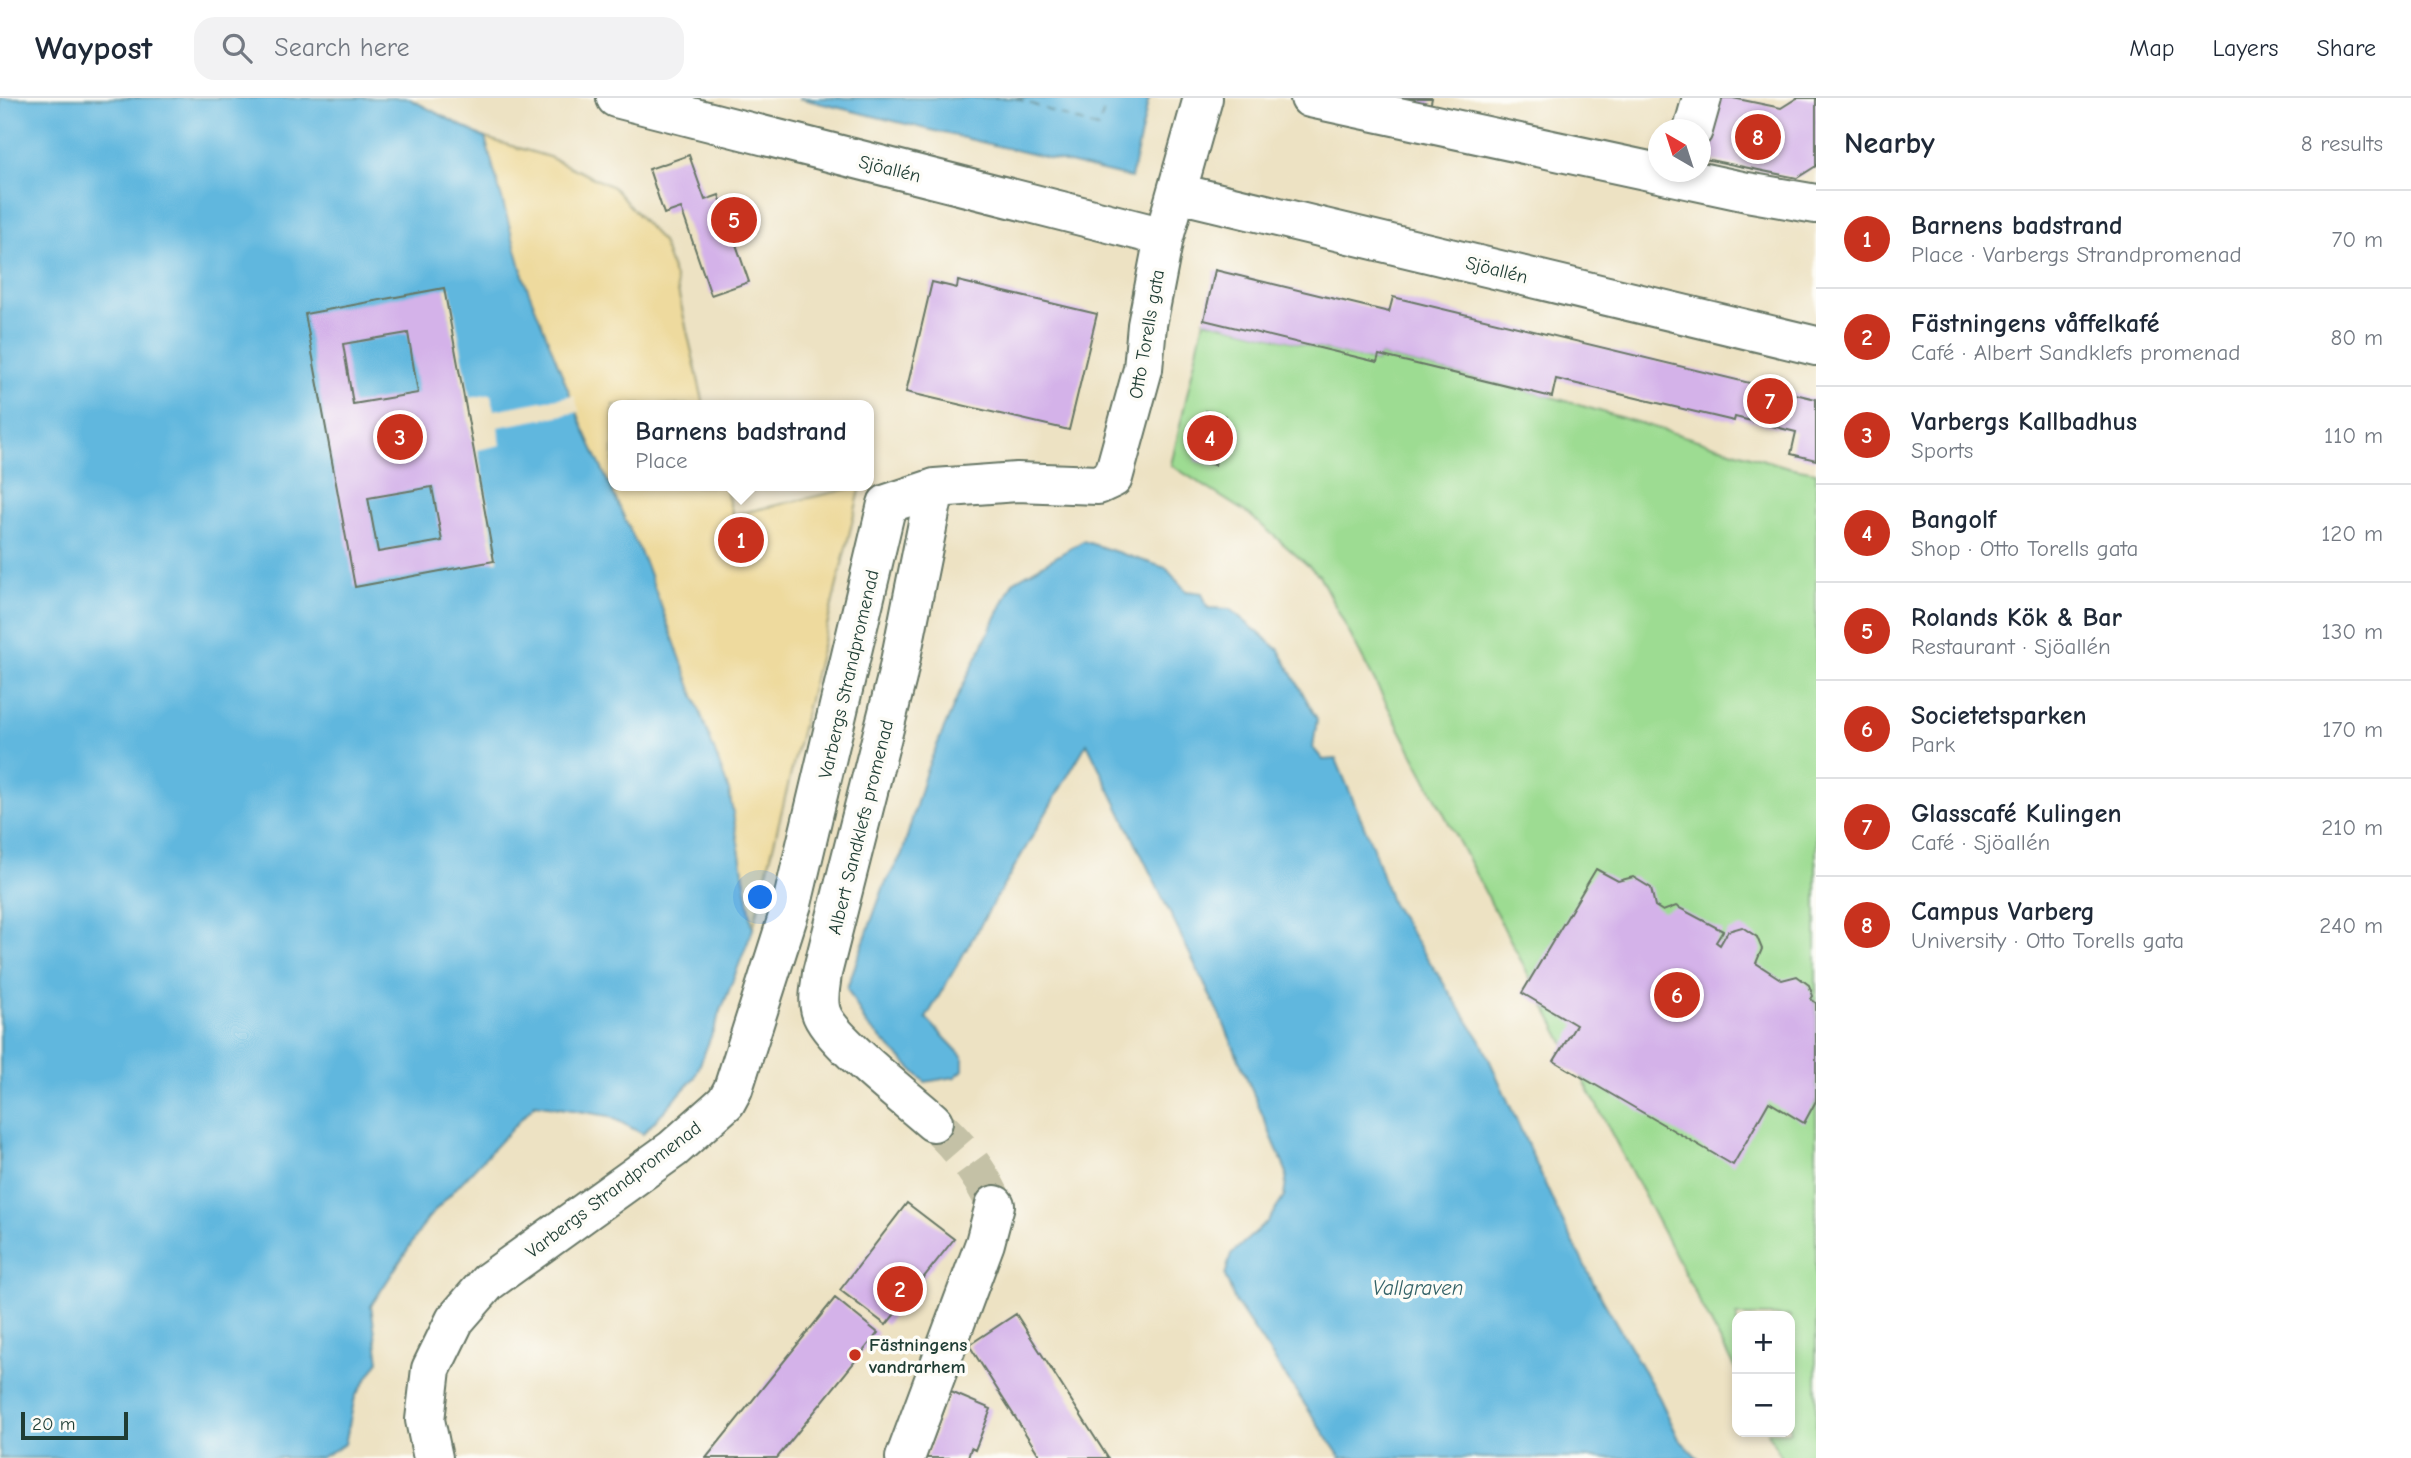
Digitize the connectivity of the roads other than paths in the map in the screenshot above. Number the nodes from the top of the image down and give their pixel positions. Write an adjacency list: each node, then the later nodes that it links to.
1 (616, 98): 10 (street, Sjöallén)
2 (1203, 98): 8 (street, Otto Torells gata)
3 (1310, 98): 6 (street)
4 (1702, 98): 5 (street)
5 (1696, 119)
6 (1648, 168)
7 (1711, 182): 9 (street)
8 (1178, 193): 10 (street, Otto Torells gata); 11 (street, Sjöallén)
9 (1816, 204)
10 (1164, 237): 12 (street, Otto Torells gata)
11 (1816, 346)
12 (935, 488): 13 (street, Albert Sandklefs promenad); 15 (street, Varbergs Strandpromenad)
13 (933, 1122)
14 (995, 1205): 16 (street)
15 (433, 1458)
16 (905, 1458)

